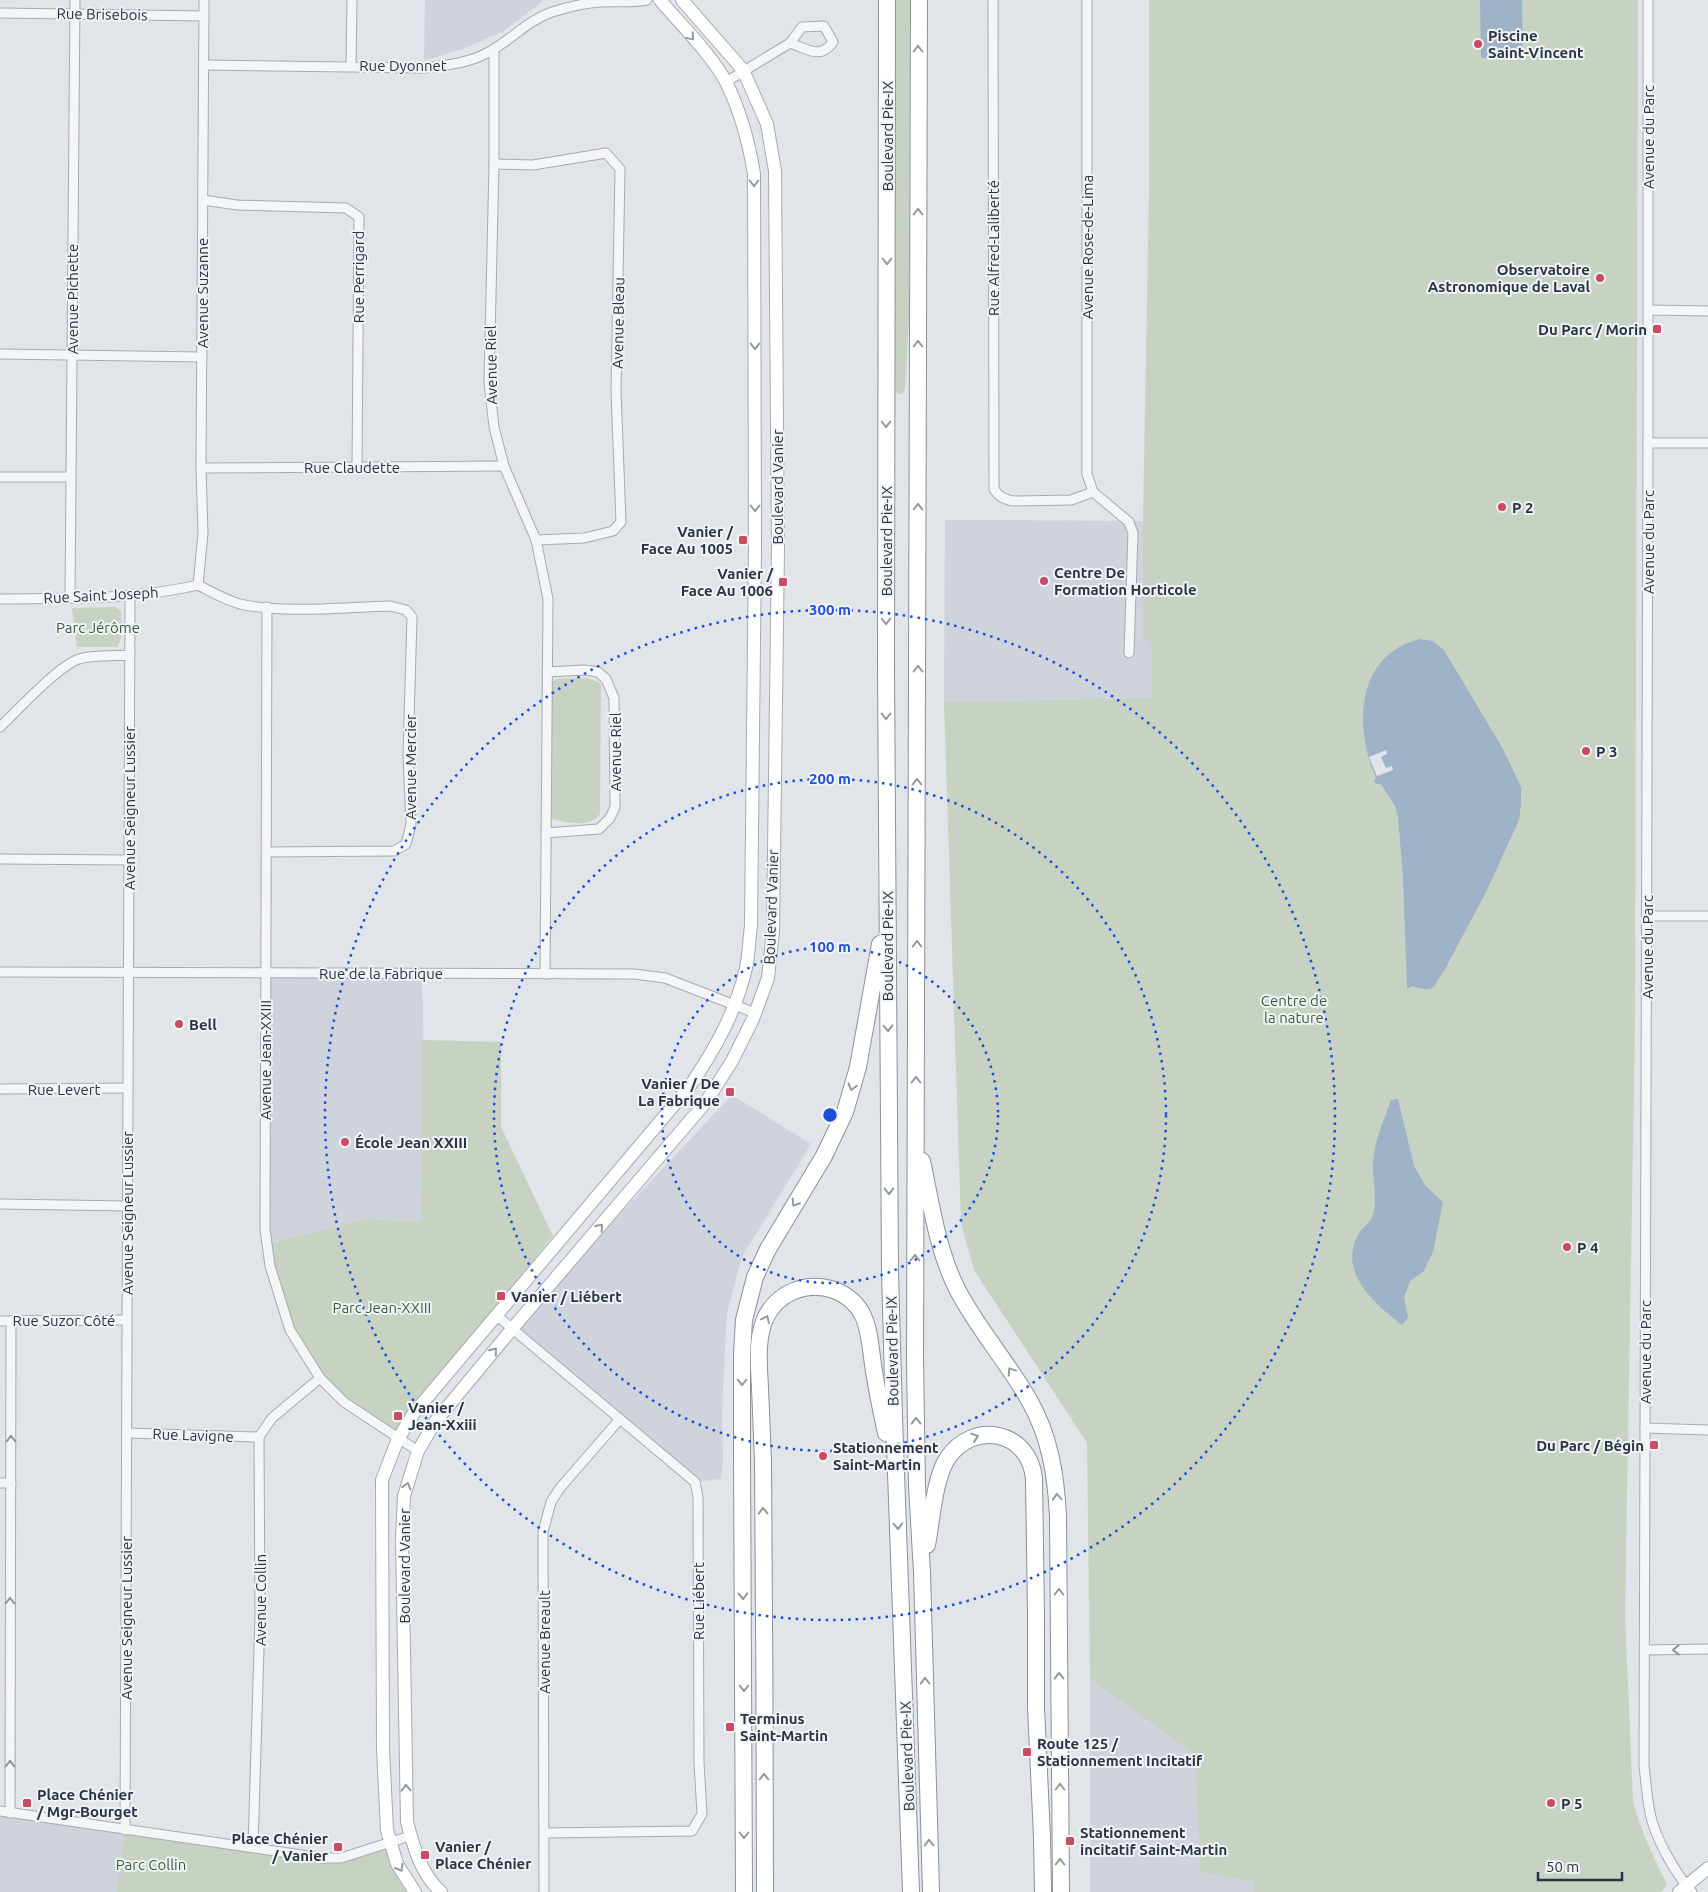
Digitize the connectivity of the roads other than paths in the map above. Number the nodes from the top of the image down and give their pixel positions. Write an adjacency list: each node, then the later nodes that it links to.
1 (75, 0): 13 (street, Avenue Pichette)
2 (204, 0): 14 (street, Avenue Suzanne)
3 (352, 0): 18 (street)
4 (647, 0): 16 (street, Rue Dyonnet)
5 (660, 0): 20 (street, Boulevard Vanier, one-way to 20)
6 (682, 0): 19 (street, Boulevard Vanier)
7 (887, 0): 50 (highway, Boulevard Pie-IX, one-way to 50)
8 (919, 0): 61 (highway, Boulevard Pie-IX, one-way to 8)
9 (993, 0): 35 (street, Rue Alfred-Laliberté)
10 (1087, 0): 35 (street, Avenue Rose-de-Lima)
11 (1648, 0): 23 (street, Avenue du Parc)
12 (0, 13): 13 (street, Rue Brisebois)
13 (75, 14): 14 (street, Rue Brisebois); 26 (street, Avenue Pichette)
14 (204, 16): 17 (street, Avenue Suzanne)
15 (790, 43): 19 (street)
16 (494, 49): 18 (street, Rue Dyonnet); 21 (street, Avenue Riel)
17 (204, 66): 18 (street, Rue Dyonnet); 22 (street, Avenue Suzanne)
18 (351, 66)
19 (743, 70): 20 (street); 58 (street, Boulevard Vanier)
20 (726, 82): 57 (street, Boulevard Vanier, one-way to 57)
21 (494, 164): 30 (street, Avenue Riel); 36 (street, Avenue Bleau)
22 (203, 200): 27 (street, Avenue Suzanne); 31 (street, Rue Perrigard)
23 (1649, 310): 24 (street); 28 (street, Avenue du Parc)
24 (1708, 311)
25 (0, 354): 26 (street)
26 (72, 355): 27 (street); 34 (street, Avenue Pichette)
27 (202, 357): 32 (street, Avenue Suzanne)
28 (1648, 443): 29 (street); 51 (street, Avenue du Parc)
29 (1708, 443)
30 (504, 466): 31 (street, Rue Claudette); 36 (street, Avenue Riel)
31 (357, 467): 32 (street, Rue Claudette)
32 (201, 468): 37 (street, Avenue Suzanne)
33 (0, 477): 34 (street)
34 (71, 477): 39 (street, Avenue Pichette)
35 (1093, 492): 42 (street)
36 (536, 540): 44 (street, Avenue Riel)
37 (198, 585): 38 (street, Rue Saint Joseph); 41 (street)
38 (130, 596): 39 (street, Rue Saint Joseph); 43 (street, Avenue Seigneur Lussier)
39 (70, 598): 40 (street, Rue Saint Joseph)
40 (0, 599)
41 (267, 607): 47 (street, Avenue Jean-XXIII); 47 (street, Avenue Mercier)
42 (1129, 653)
43 (130, 655): 45 (street); 49 (street, Avenue Seigneur Lussier)
44 (547, 672): 46 (street, Avenue Riel); 46 (street, Avenue Riel)
45 (0, 727)
46 (546, 834): 56 (street, Avenue Riel)
47 (267, 852): 55 (street, Avenue Jean-XXIII)
48 (0, 858): 49 (street)
49 (129, 860): 54 (street, Avenue Seigneur Lussier)
50 (887, 910): 77 (highway, Boulevard Pie-IX, one-way to 77); 94 (highway, one-way to 94)
51 (1647, 916): 52 (street); 71 (street, Avenue du Parc)
52 (1708, 916)
53 (0, 972): 54 (street, Rue de la Fabrique)
54 (128, 972): 55 (street, Rue de la Fabrique); 59 (street, Avenue Seigneur Lussier)
55 (265, 973): 56 (street, Rue de la Fabrique); 69 (street, Avenue Jean-XXIII)
56 (545, 974): 57 (street, Rue de la Fabrique)
57 (734, 1005): 58 (street, Rue de la Fabrique); 64 (street, Boulevard Vanier)
58 (755, 1013): 68 (street, Boulevard Vanier, one-way to 58)
59 (128, 1088): 60 (street, Rue Levert); 63 (street, Avenue Seigneur Lussier)
60 (0, 1089)
61 (916, 1129): 80 (highway, Boulevard Pie-IX, one-way to 61); 99 (highway, one-way to 61)
62 (0, 1204): 63 (street)
63 (128, 1206): 67 (street, Avenue Seigneur Lussier)
64 (496, 1315): 68 (street, Rue Liébert); 75 (street, Boulevard Vanier)
65 (0, 1320): 66 (street, Rue Suzor Côté)
66 (12, 1320): 67 (street, Rue Suzor Côté); 79 (street, one-way to 66)
67 (127, 1320): 73 (street, Avenue Seigneur Lussier)
68 (512, 1329): 70 (street, Rue Liébert); 76 (street, Boulevard Vanier, one-way to 68)
69 (320, 1378): 74 (street); 75 (street, Avenue Jean-XXIII)
70 (620, 1419): 85 (street, Avenue Breault); 85 (street, Rue Liébert)
71 (1645, 1428): 72 (street); 82 (street, Avenue du Parc)
72 (1708, 1430)
73 (127, 1433): 74 (street, Rue Lavigne); 84 (street, Avenue Seigneur Lussier)
74 (259, 1437): 88 (street, Avenue Collin)
75 (398, 1439): 76 (street, Avenue Jean-XXIII); 87 (street, Boulevard Vanier)
76 (418, 1451): 86 (street, Boulevard Vanier, one-way to 76)
77 (896, 1477): 95 (highway, one-way to 77); 96 (highway, Boulevard Pie-IX, one-way to 96)
78 (0, 1483): 79 (street)
79 (11, 1483): 83 (street, one-way to 79)
80 (922, 1572): 97 (highway, Boulevard Pie-IX, one-way to 80); 98 (highway, one-way to 98)
81 (1708, 1649): 82 (street, one-way to 82)
82 (1645, 1650): 90 (street, Avenue du Parc)
83 (5, 1812): 84 (street)
84 (125, 1830): 88 (street)
85 (545, 1832): 93 (street, Avenue Breault)
86 (410, 1836): 87 (street); 92 (street, Boulevard Vanier)
87 (390, 1842): 88 (street); 91 (street, Boulevard Vanier, one-way to 91)
88 (253, 1848)
89 (1708, 1868): 90 (street)
90 (1686, 1890)
91 (416, 1892)
92 (441, 1892)
93 (544, 1892)
94 (744, 1892)
95 (765, 1892)
96 (911, 1892)
97 (931, 1892)
98 (1043, 1892)
99 (1061, 1892)

